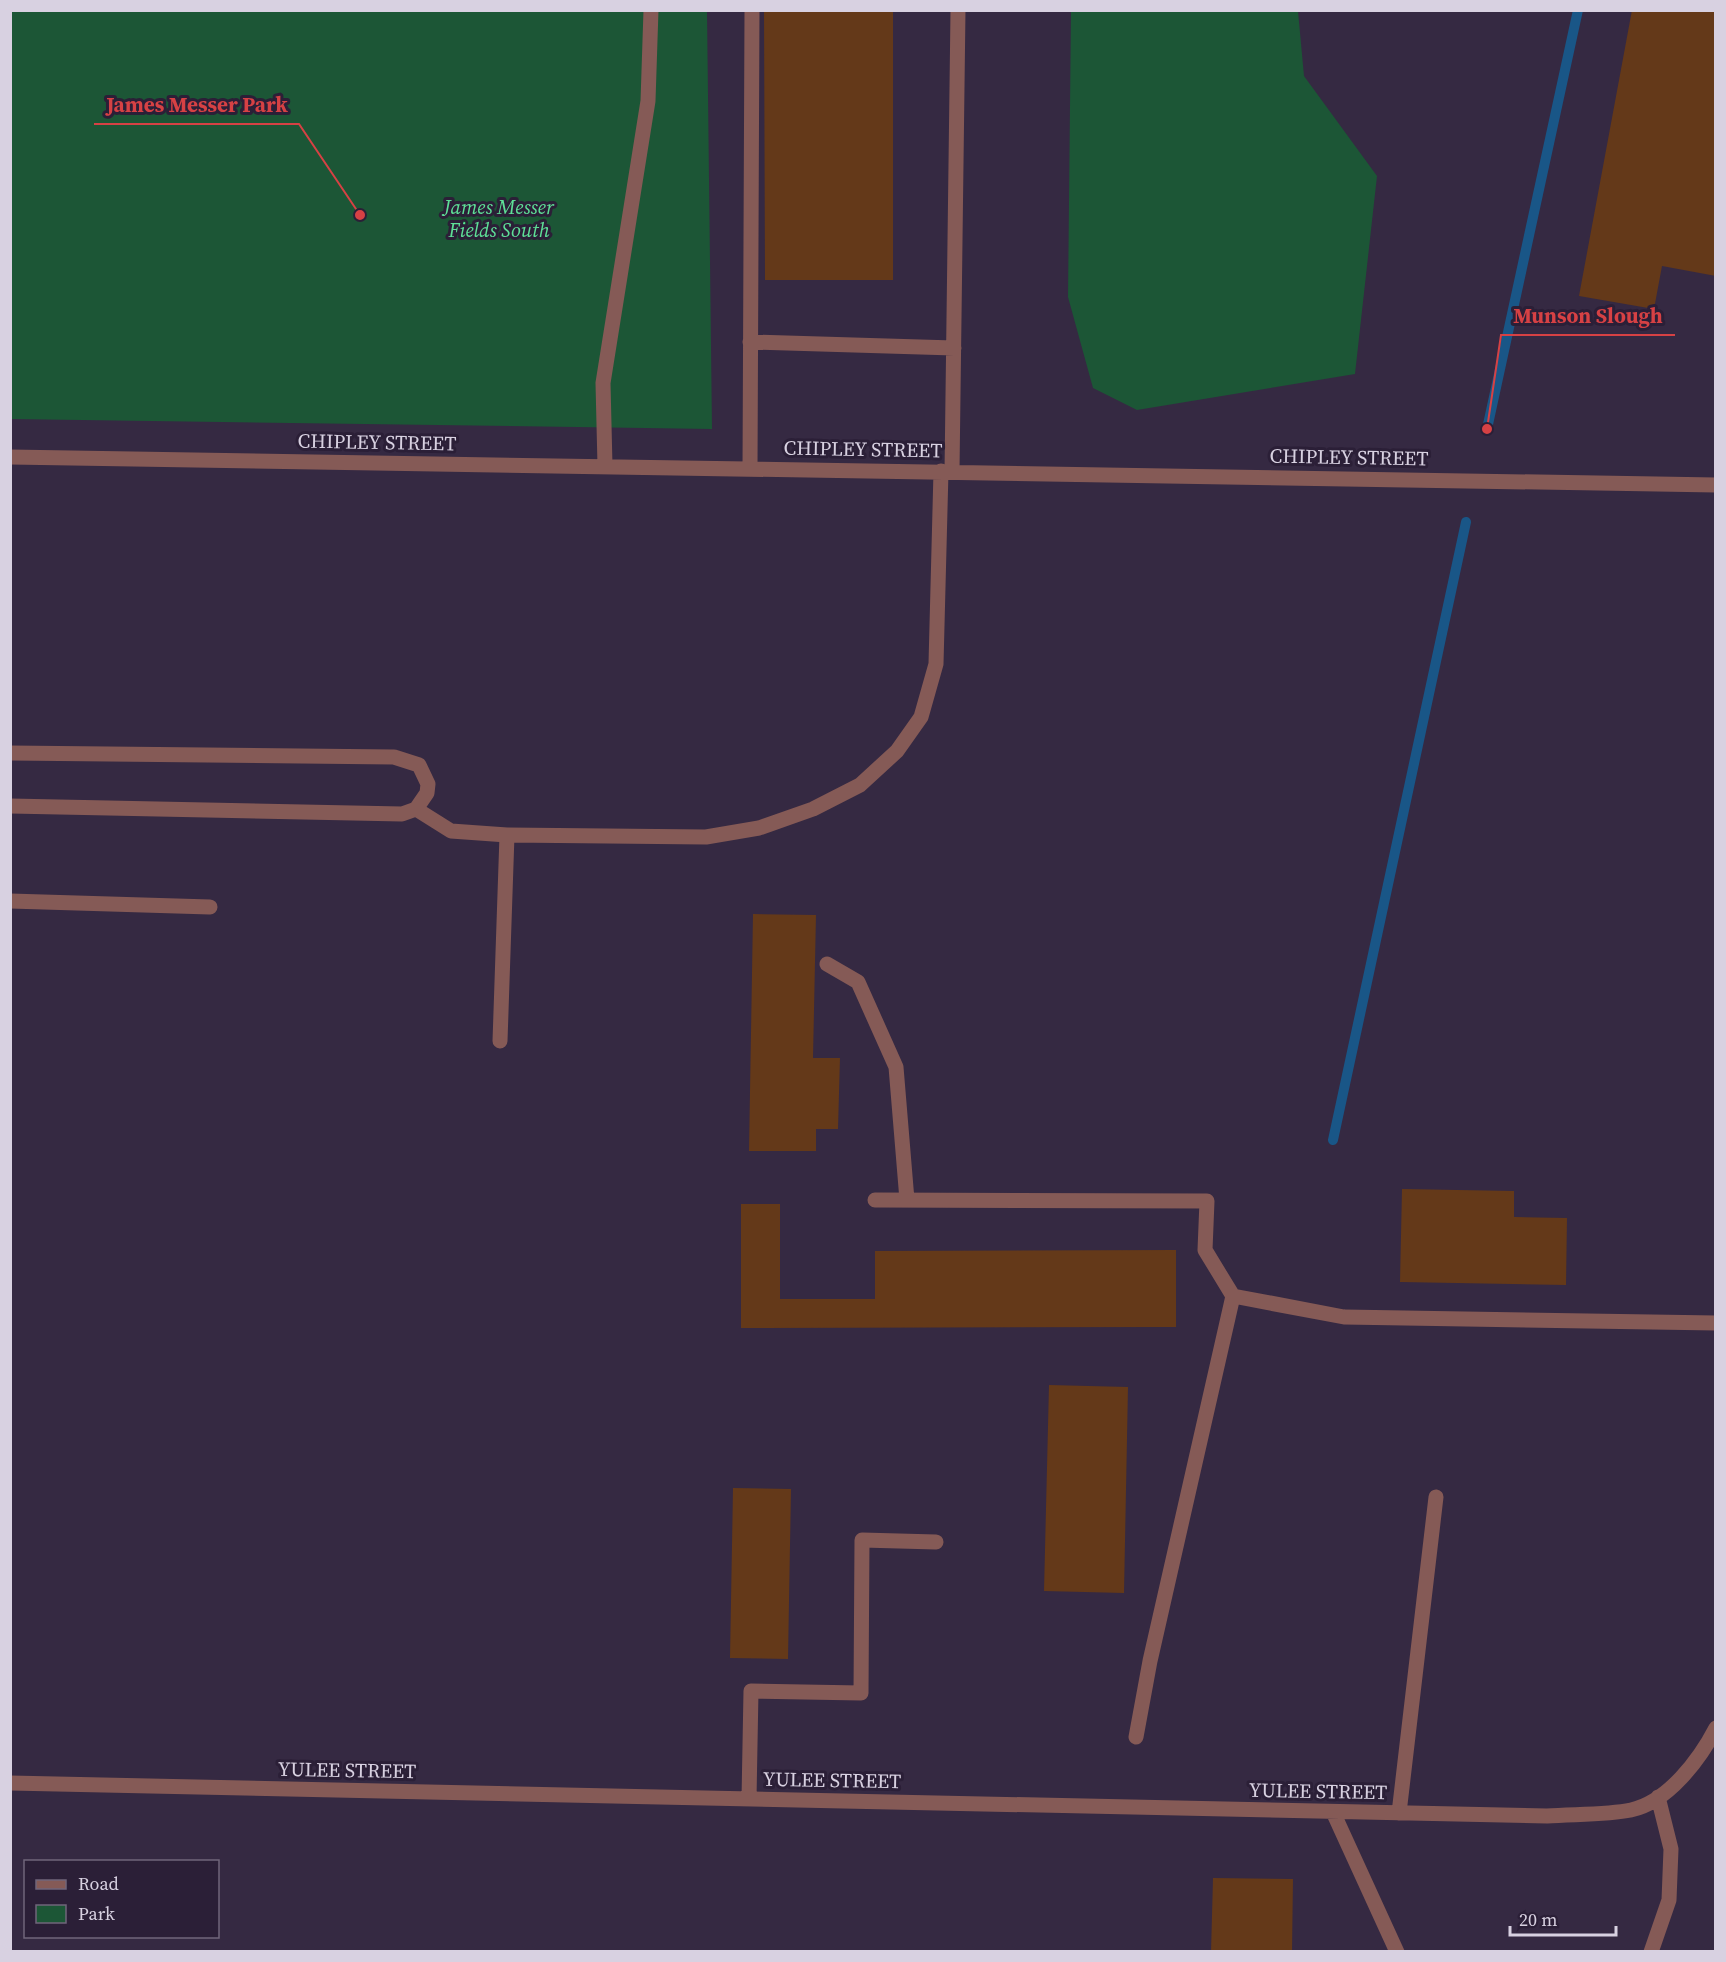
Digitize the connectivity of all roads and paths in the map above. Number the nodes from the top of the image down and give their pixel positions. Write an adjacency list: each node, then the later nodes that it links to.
1 (651, 10): 7 (street)
2 (752, 10): 4 (street)
3 (958, 10): 5 (street)
4 (750, 342): 5 (street); 8 (street)
5 (954, 348): 9 (street)
6 (10, 457): 7 (street, CHIPLEY STREET)
7 (605, 466): 8 (street, CHIPLEY STREET)
8 (750, 469): 9 (street, CHIPLEY STREET)
9 (947, 472): 10 (street, CHIPLEY STREET); 14 (street)
10 (1716, 485)
11 (10, 753): 13 (street)
12 (10, 806): 13 (street)
13 (416, 809): 14 (street)
14 (507, 835): 18 (street)
15 (10, 901): 16 (street)
16 (210, 907)
17 (827, 964): 20 (street)
18 (500, 1041)
19 (875, 1200): 20 (street)
20 (907, 1200): 21 (street)
21 (1233, 1296): 22 (street); 26 (street)
22 (1716, 1323)
23 (1436, 1497): 31 (street)
24 (936, 1542): 28 (street)
25 (1716, 1728): 29 (street)
26 (1137, 1737)
27 (10, 1783): 28 (street, YULEE STREET)
28 (749, 1799): 30 (street, YULEE STREET)
29 (1655, 1799): 31 (street, YULEE STREET); 33 (street)
30 (1333, 1812): 31 (street, YULEE STREET); 32 (street)
31 (1400, 1813)
32 (1397, 1952)
33 (1651, 1952)

